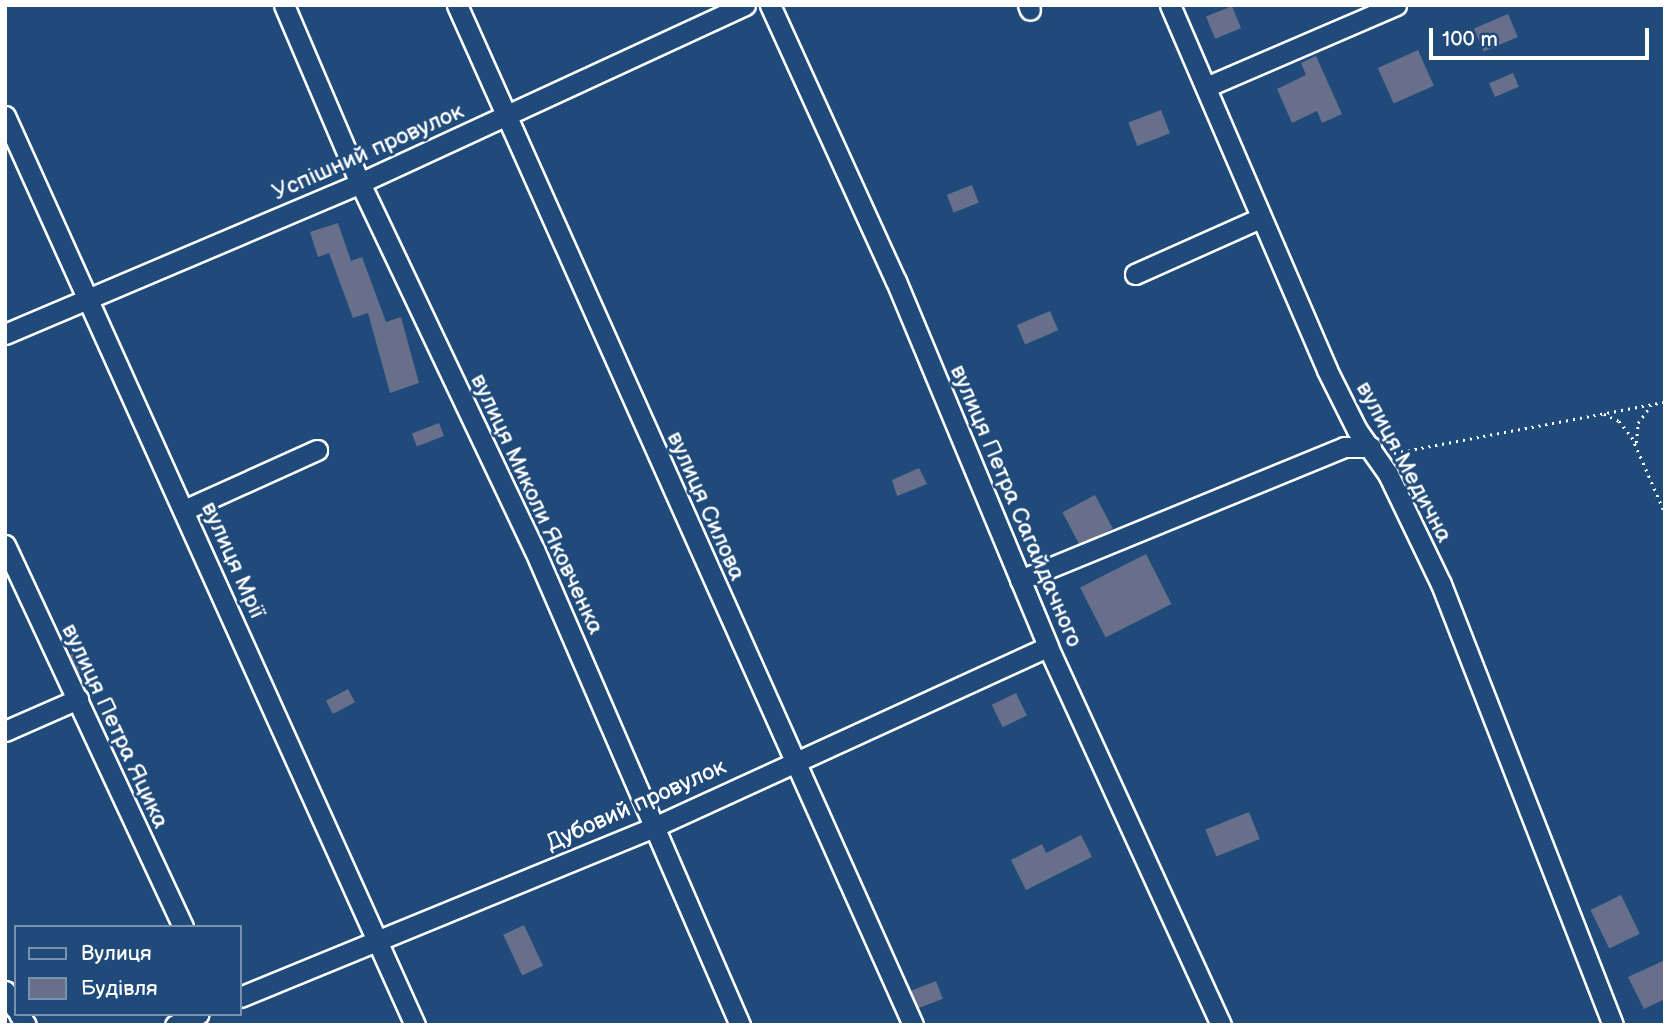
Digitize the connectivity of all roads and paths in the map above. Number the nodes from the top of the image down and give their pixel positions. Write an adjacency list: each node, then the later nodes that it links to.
1 (284, 5): 10 (street, вулиця Миколи Яковченка)
2 (457, 5): 9 (street, вулиця Силова)
3 (745, 5): 9 (street, Успішний провулок)
4 (770, 5): 24 (street, вулиця Петра Сагайдачного)
5 (1170, 5): 7 (street, вулиця Медична)
6 (1396, 5): 7 (street)
7 (1206, 87): 11 (street, вулиця Медична)
8 (5, 116): 13 (street, вулиця Мрії)
9 (507, 118): 10 (street, Успішний провулок); 28 (street, вулиця Силова)
10 (360, 183): 13 (street, Успішний провулок); 29 (street, вулиця Миколи Яковченка)
11 (1259, 218): 12 (street); 19 (street, вулиця Медична)
12 (1135, 274)
13 (88, 300): 14 (street, Успішний провулок); 21 (street, вулиця Мрії)
14 (5, 334)
15 (1665, 402): 16 (path)
16 (1651, 405): 17 (path); 18 (path)
17 (1604, 414): 18 (path); 19 (path)
18 (1636, 446): 22 (path)
19 (1371, 447): 24 (street); 39 (street, вулиця Медична)
20 (317, 450): 21 (street)
21 (184, 510): 31 (street, вулиця Мрії)
22 (1665, 513)
23 (5, 545): 26 (street, вулиця Петра Яцика)
24 (1020, 580): 25 (street, вулиця Петра Сагайдачного)
25 (1048, 647): 28 (street, Дубовий провулок); 38 (street, вулиця Петра Сагайдачного)
26 (78, 699): 27 (street); 30 (street, вулиця Петра Яцика)
27 (5, 731)
28 (793, 762): 29 (street, Дубовий провулок); 37 (street, вулиця Силова)
29 (652, 828): 31 (street, Дубовий провулок); 36 (street, вулиця Миколи Яковченка)
30 (182, 925)
31 (379, 939): 32 (street, Дубовий провулок); 35 (street, вулиця Мрії)
32 (242, 996)
33 (195, 1016): 34 (street)
34 (175, 1025)
35 (415, 1025)
36 (740, 1025)
37 (913, 1025)
38 (1221, 1025)
39 (1613, 1025)

